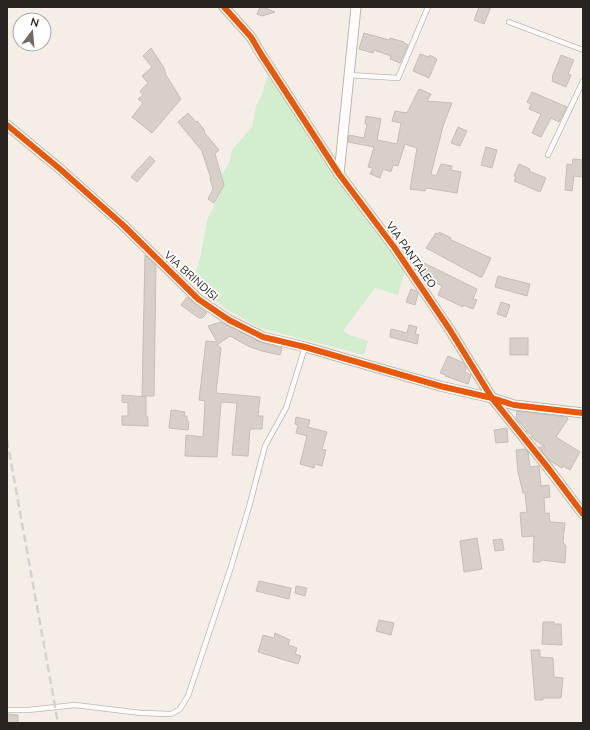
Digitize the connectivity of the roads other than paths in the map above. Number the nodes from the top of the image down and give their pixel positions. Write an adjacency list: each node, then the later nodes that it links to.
1 (224, 7): 10 (street, VIA PANTALEO)
2 (356, 7): 6 (street)
3 (428, 7): 6 (lane)
4 (509, 22): 5 (lane)
5 (583, 50)
6 (349, 76): 10 (street)
7 (583, 81): 9 (lane)
8 (7, 125): 11 (street, VIA BRINDISI)
9 (548, 155)
10 (339, 174): 12 (street, VIA PANTALEO)
11 (305, 347): 12 (street, VIA BRINDISI); 15 (lane)
12 (492, 398): 13 (street, VIA BRINDISI); 14 (street, VIA PANTALEO)
13 (583, 414)
14 (583, 514)
15 (7, 710)

